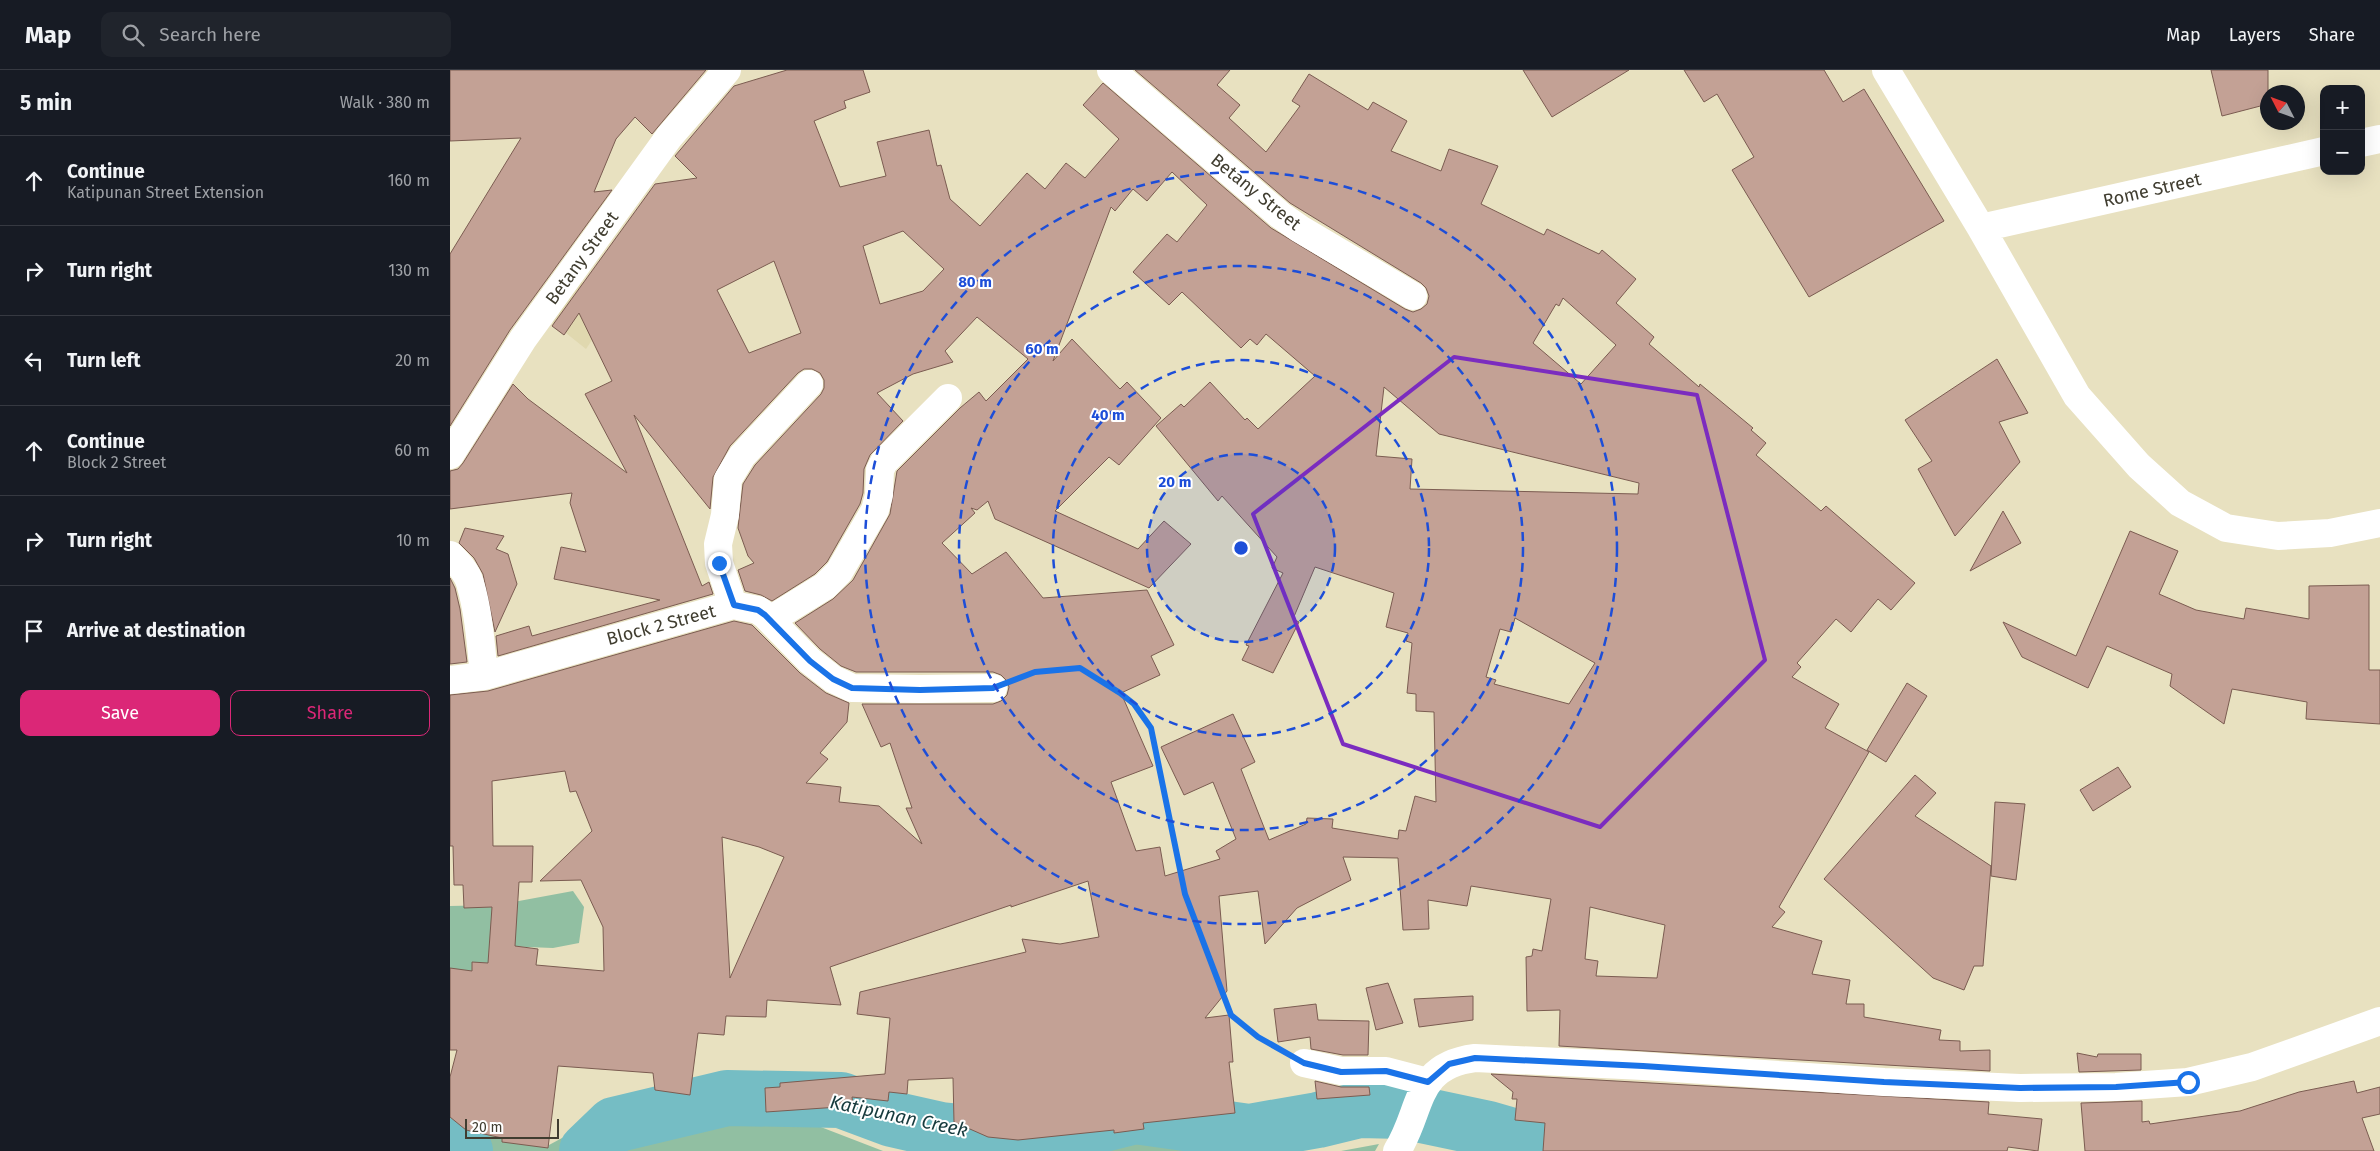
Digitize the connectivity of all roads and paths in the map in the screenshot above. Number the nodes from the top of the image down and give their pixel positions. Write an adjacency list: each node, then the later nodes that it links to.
1 (727, 70): 11 (street, Betany Street)
2 (1112, 70): 8 (street, Betany Street)
3 (1886, 70): 7 (street)
4 (2380, 139): 5 (street)
5 (2365, 142)
6 (2320, 152): 7 (street, Rome Street)
7 (1981, 228): 12 (street)
8 (1413, 296)
9 (809, 384): 14 (street)
10 (948, 398): 15 (street)
11 (450, 455)
12 (2380, 523)
13 (450, 555): 16 (street)
14 (734, 605): 15 (street, Block 2 Street); 16 (street, Block 2 Street)
15 (770, 620): 18 (street, Block 2 Street)
16 (484, 676): 17 (street)
17 (450, 680)
18 (993, 688): 20 (path)
19 (2380, 1021): 21 (street)
20 (1304, 1063): 21 (street)
21 (1423, 1091): 22 (street)
22 (1401, 1144)

